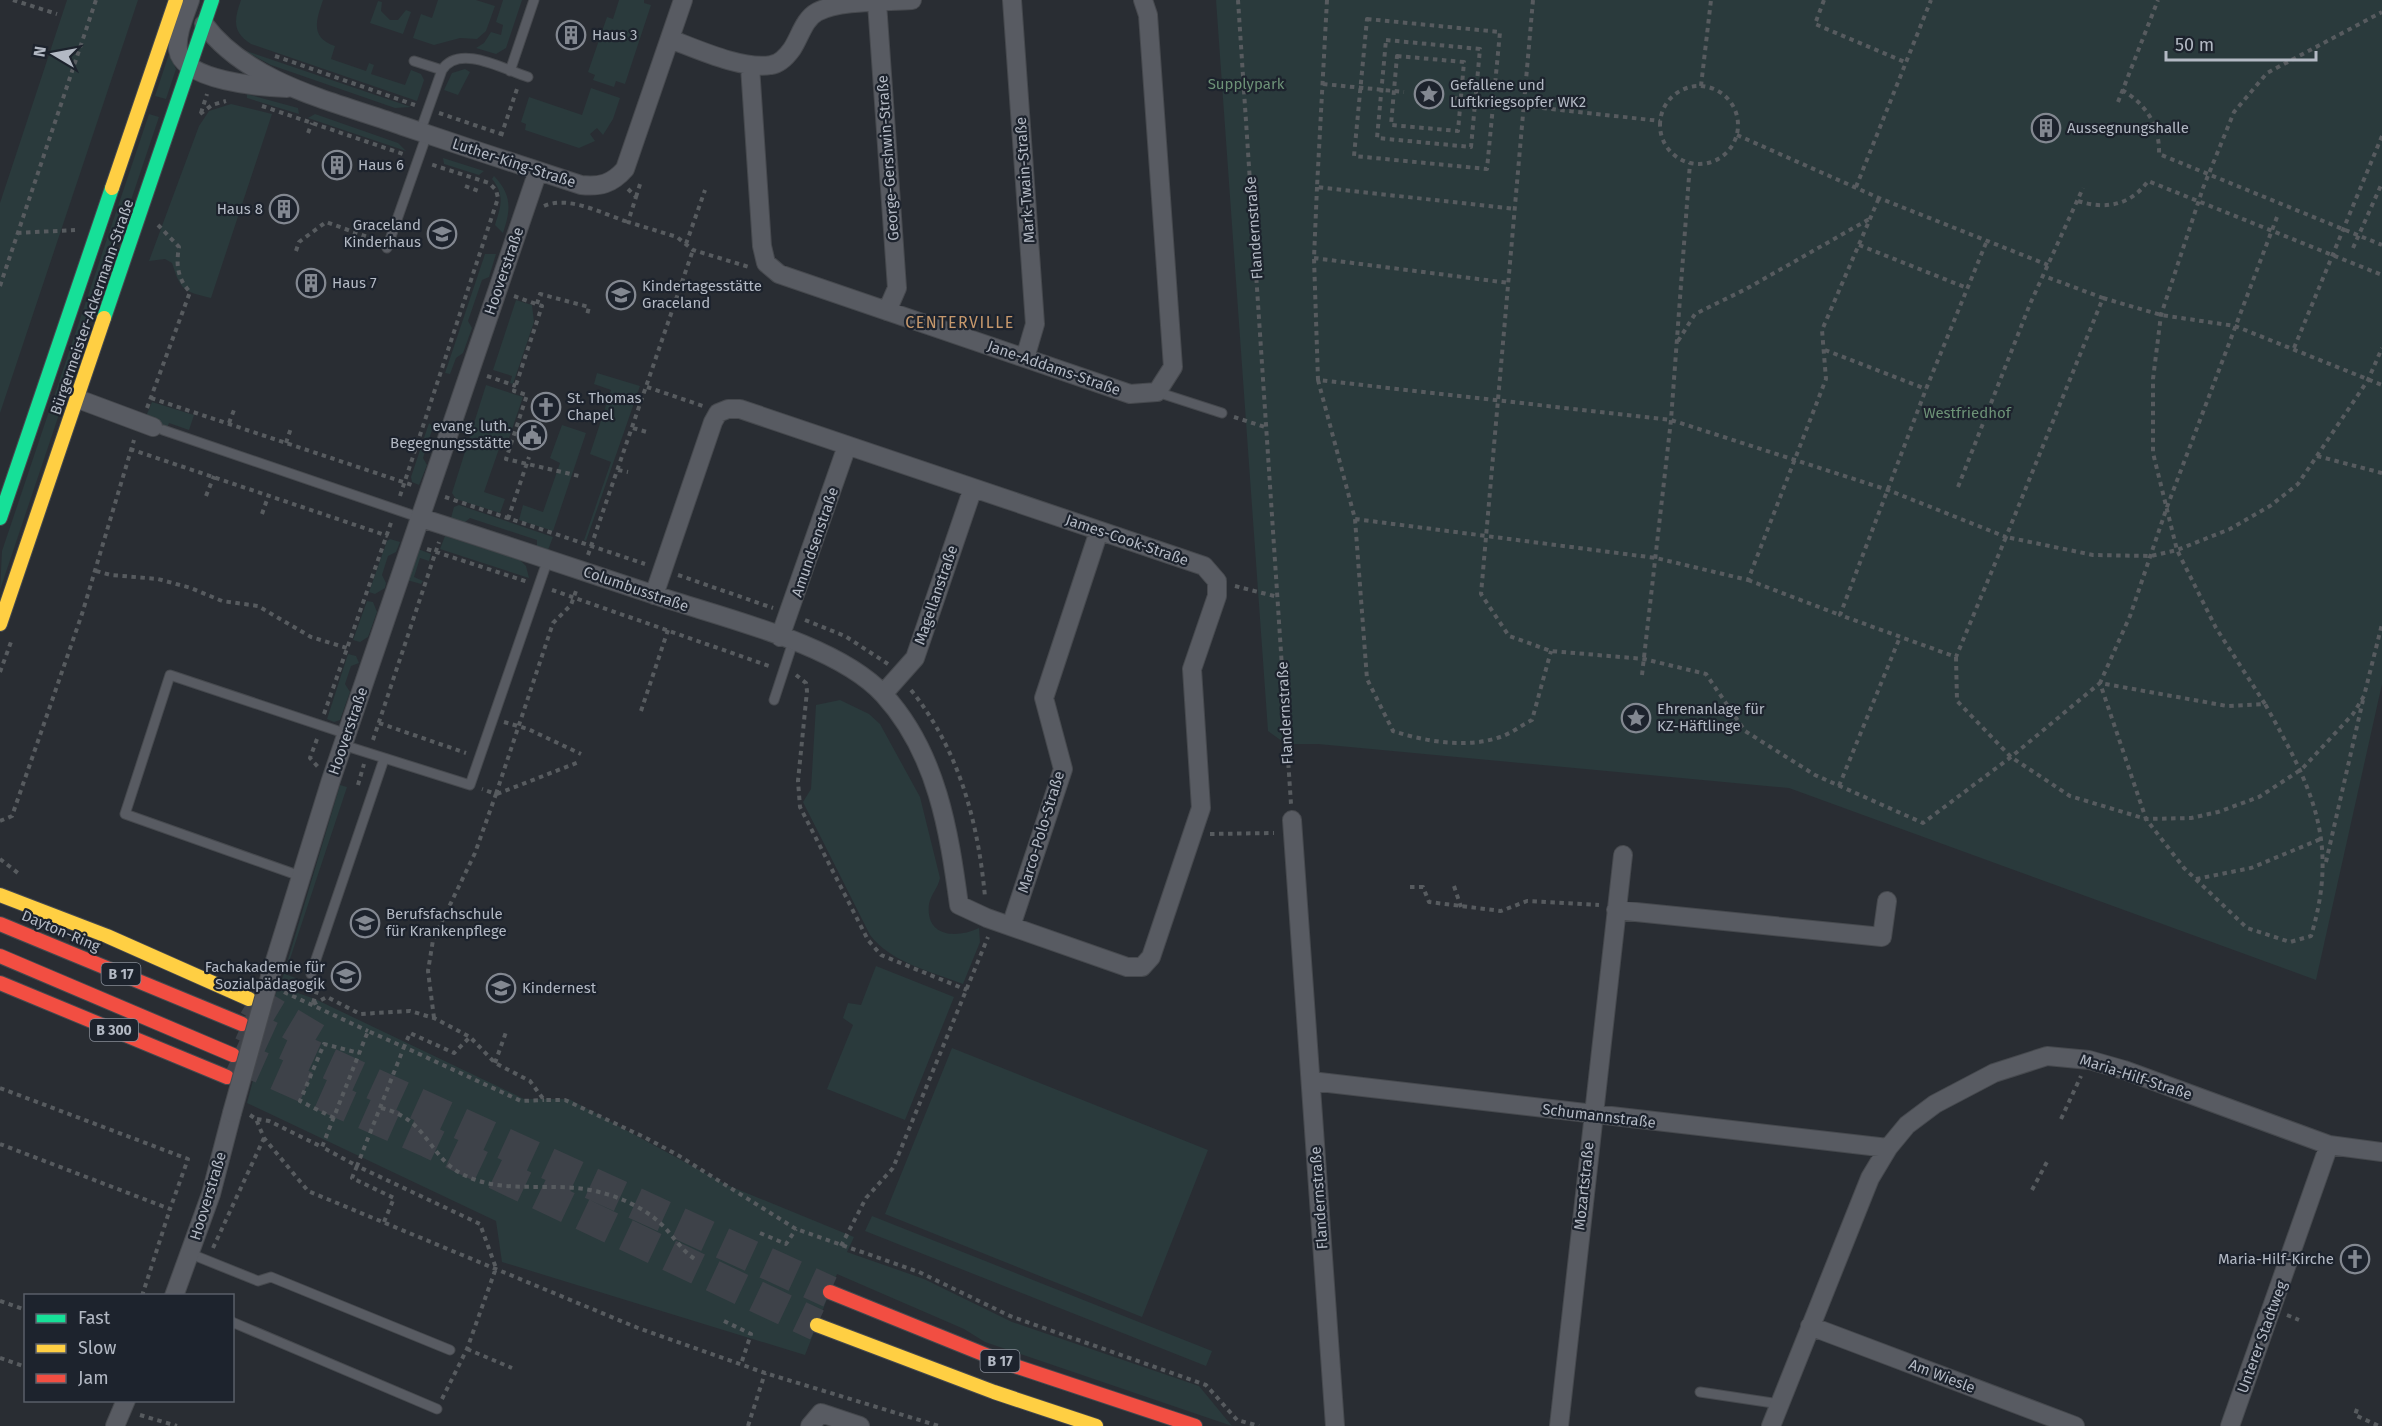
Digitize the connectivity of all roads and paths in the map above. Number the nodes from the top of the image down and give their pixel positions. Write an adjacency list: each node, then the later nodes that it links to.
1 (13, 0): 20 (path)
2 (96, 0): 82 (path)
3 (176, 0): 161 (main road, Bürgermeister-Ackermann-Straße)
4 (190, 0): 27 (street)
5 (212, 0): 21 (main road, Bürgermeister-Ackermann-Straße)
6 (534, 0): 29 (lane)
7 (683, 0): 22 (street)
8 (912, 0): 18 (street)
9 (1012, 0): 114 (street, Mark-Twain-Straße)
10 (1143, 0): 124 (street)
11 (1238, 0): 135 (path, Flandernstraße)
12 (1327, 0): 31 (path)
13 (1533, 0): 46 (path)
14 (1711, 0): 32 (path)
15 (1824, 0): 25 (path)
16 (1931, 0): 25 (path)
17 (2158, 0): 36 (path)
18 (877, 3): 26 (street); 106 (street, George-Gershwin-Straße)
19 (2382, 12): 60 (path)
20 (57, 14)
21 (204, 24): 27 (main road, Bürgermeister-Ackermann-Straße); 34 (street, Luther-King-Straße)
22 (670, 39): 26 (street); 61 (street)
23 (269, 54): 47 (path)
24 (414, 61): 28 (lane)
25 (1905, 62): 66 (path)
26 (750, 66): 94 (street)
27 (189, 67): 34 (street, Luther-King-Straße); 125 (main road, Bürgermeister-Ackermann-Straße)
28 (442, 70): 29 (lane); 47 (lane)
29 (510, 71): 30 (lane)
30 (525, 76): 53 (path)
31 (1323, 84): 33 (path); 65 (path)
32 (1701, 86): 49 (path); 54 (path)
33 (1361, 88): 35 (path); 43 (path); 43 (path)
34 (298, 89): 52 (street, Luther-King-Straße)
35 (1381, 90): 37 (path); 42 (path); 42 (path)
36 (2122, 90): 44 (path); 60 (path)
37 (1394, 91): 38 (path); 40 (path); 40 (path)
38 (1404, 92)
39 (1453, 98): 40 (path)
40 (1461, 98): 42 (path)
41 (232, 100): 48 (path)
42 (1475, 100): 43 (path)
43 (1493, 102): 46 (path)
44 (2118, 102)
45 (256, 105): 50 (path)
46 (1524, 105): 49 (path); 74 (path)
47 (428, 109): 52 (lane); 53 (path)
48 (200, 114)
49 (1660, 121): 58 (path)
50 (312, 123): 51 (path); 57 (path)
51 (308, 133)
52 (424, 133): 56 (street, Luther-King-Straße); 57 (lane)
53 (501, 134): 56 (path)
54 (1737, 135): 58 (path); 66 (path)
55 (2382, 136): 79 (path)
56 (493, 157): 59 (street, Luther-King-Straße); 62 (path)
57 (418, 160): 62 (path); 88 (lane)
58 (1690, 163): 110 (path)
59 (538, 171): 61 (street, Luther-King-Straße); 154 (street, Hooverstraße)
60 (2209, 174): 72 (path); 79 (path)
61 (617, 178): 77 (path)
62 (485, 182): 149 (path)
63 (2382, 183): 83 (path)
64 (465, 186): 69 (path)
65 (1317, 187): 74 (path); 93 (path)
66 (1856, 187): 70 (path)
67 (2083, 188): 71 (path)
68 (705, 190): 85 (path)
69 (481, 192)
70 (1880, 198): 76 (path); 84 (path)
71 (2078, 201): 72 (path); 95 (path)
72 (2198, 201): 81 (path); 108 (path)
73 (539, 209): 77 (path)
74 (1515, 209): 98 (path)
75 (2277, 217): 81 (path)
76 (1871, 218): 86 (path); 110 (path)
77 (628, 222): 85 (path)
78 (158, 225): 131 (path)
79 (2341, 228): 83 (path); 92 (path)
80 (76, 230): 82 (path)
81 (2272, 231): 92 (path); 109 (path)
82 (17, 233): 99 (path)
83 (2358, 235): 87 (path); 89 (path)
84 (1986, 243): 95 (path); 101 (path)
85 (686, 244): 90 (path)
86 (1859, 245): 101 (path); 113 (path)
87 (2382, 245)
88 (387, 246): 91 (path)
89 (2353, 248)
90 (693, 249): 94 (path); 122 (path)
91 (296, 251)
92 (2331, 254): 96 (path); 111 (path)
93 (1314, 258): 98 (path); 117 (path)
94 (766, 263): 106 (street, Jane-Addams-Straße)
95 (2048, 266): 97 (path)
96 (2382, 275)
97 (2043, 276): 103 (path); 151 (path)
98 (1509, 283): 126 (path)
99 (0, 286)
100 (516, 288): 102 (path)
101 (1967, 288): 123 (path)
102 (513, 296): 104 (path); 105 (path)
103 (2103, 298): 108 (path); 169 (path)
104 (537, 304): 107 (path); 120 (path)
105 (510, 306)
106 (887, 311): 114 (street, Jane-Addams-Straße)
107 (587, 315)
108 (2161, 315): 109 (path); 158 (path)
109 (2235, 326): 111 (path); 158 (path)
110 (1677, 343): 130 (path)
111 (2294, 348): 118 (path)
112 (2382, 348): 118 (path)
113 (1825, 350): 123 (path); 142 (path)
114 (1025, 358): 124 (street, Jane-Addams-Straße)
115 (490, 366): 116 (path)
116 (486, 376): 120 (path); 121 (path)
117 (1318, 380): 126 (path); 164 (path)
118 (2368, 380): 119 (path); 140 (path)
119 (2382, 385)
120 (516, 386): 143 (path)
121 (482, 387)
122 (647, 387): 128 (path); 134 (path)
123 (1926, 389): 153 (path)
124 (1157, 392): 129 (lane)
125 (78, 399): 132 (street, Columbusstraße); 188 (main road, Bürgermeister-Ackermann-Straße)
126 (1500, 400): 130 (path); 168 (path)
127 (234, 410): 131 (path)
128 (718, 413): 138 (street, James-Cook-Straße); 178 (street)
129 (1222, 413): 135 (path)
130 (1671, 420): 142 (path); 175 (path)
131 (230, 423): 137 (path)
132 (152, 427): 139 (path); 159 (lane, Columbusstraße)
133 (291, 428): 137 (path)
134 (633, 428): 136 (path); 144 (path)
135 (1268, 428): 184 (path, Flandernstraße)
136 (647, 432)
137 (286, 443): 149 (path)
138 (847, 446): 152 (street, James-Cook-Straße); 186 (street, Amundsenstraße)
139 (130, 449): 147 (path); 179 (path)
140 (2317, 456): 146 (path); 172 (path)
141 (529, 457): 143 (path)
142 (1796, 460): 153 (path); 180 (path)
143 (526, 465): 148 (path); 163 (path)
144 (618, 470): 145 (path); 171 (path)
145 (628, 472)
146 (2382, 473)
147 (214, 476): 155 (path); 156 (path)
148 (579, 476)
149 (405, 483): 154 (path); 159 (path)
150 (449, 486): 157 (path)
151 (1958, 487)
152 (974, 488): 166 (street, James-Cook-Straße); 201 (street, Magellanstraße)
153 (1888, 490): 169 (path); 187 (path)
154 (430, 492): 162 (street, Hooverstraße)
155 (269, 494): 160 (path); 167 (path)
156 (206, 496)
157 (453, 500): 163 (path); 165 (path)
158 (2166, 507): 172 (path); 174 (path)
159 (396, 509): 162 (lane, Columbusstraße); 167 (path)
160 (262, 514)
161 (0, 518)
162 (421, 518): 165 (street, Columbusstraße); 170 (street, Hooverstraße)
163 (508, 519): 171 (path)
164 (1355, 519): 168 (path); 194 (path)
165 (445, 525): 173 (path); 176 (street, Columbusstraße)
166 (1099, 531): 181 (street, James-Cook-Straße); 244 (street, Marco-Polo-Straße)
167 (387, 536): 170 (path); 193 (path)
168 (1487, 536): 175 (path); 194 (path)
169 (2006, 537): 174 (path); 195 (path)
170 (412, 544): 173 (path); 211 (street, Hooverstraße)
171 (591, 547): 177 (path); 178 (path)
172 (2177, 550): 174 (path); 206 (path)
173 (436, 551): 182 (path); 208 (path)
174 (2151, 556): 202 (path)
175 (1656, 558): 180 (path); 196 (path)
176 (548, 559): 177 (street, Columbusstraße); 182 (lane)
177 (583, 570): 183 (street, Columbusstraße); 185 (path)
178 (664, 570): 183 (street); 186 (path)
179 (96, 571): 193 (path); 227 (path)
180 (1748, 580): 187 (path)
181 (1217, 581): 184 (path); 229 (street)
182 (539, 586): 185 (path); 215 (lane)
183 (654, 595): 192 (street, Columbusstraße)
184 (1278, 597): 228 (path, Flandernstraße)
185 (573, 598): 190 (path); 210 (path)
186 (789, 614): 192 (street, Amundsenstraße); 201 (path)
187 (1840, 615): 191 (path)
188 (0, 624)
189 (2382, 624): 204 (path)
190 (668, 630): 197 (path); 199 (path)
191 (1900, 637): 195 (path); 223 (path)
192 (786, 639): 199 (lane); 203 (street, Columbusstraße)
193 (347, 648): 209 (path)
194 (1551, 651): 196 (path)
195 (1956, 657): 216 (path)
196 (1644, 659): 200 (path); 223 (path)
197 (658, 660): 198 (path); 207 (path)
198 (664, 662)
199 (783, 670): 205 (lane); 250 (path)
200 (1642, 675)
201 (900, 676): 203 (street, Magellanstraße); 242 (path)
202 (2100, 683): 206 (path); 216 (path); 226 (path)
203 (883, 694): 242 (street, Columbusstraße)
204 (2364, 696): 219 (path); 232 (path)
205 (774, 700)
206 (2265, 704): 219 (path)
207 (641, 711)
208 (379, 723): 212 (path); 215 (path)
209 (321, 726): 211 (lane); 214 (path); 233 (lane)
210 (518, 727): 213 (path); 225 (path)
211 (345, 740): 212 (lane); 233 (street, Hooverstraße)
212 (368, 754): 217 (lane); 222 (path)
213 (581, 754)
214 (310, 758)
215 (479, 758): 220 (lane)
216 (2011, 758): 223 (path); 226 (path)
217 (384, 759): 220 (lane); 246 (lane)
218 (579, 762): 221 (path)
219 (2302, 769): 226 (path); 230 (path)
220 (470, 785): 225 (path)
221 (518, 785): 224 (path); 225 (path)
222 (357, 786)
223 (1839, 786)
224 (516, 793)
225 (496, 794): 253 (path)
226 (2146, 819): 234 (path)
227 (0, 821)
228 (1293, 826): 229 (path); 264 (street, Flandernstraße)
229 (1191, 834): 244 (street)
230 (2323, 838): 232 (path); 234 (path)
231 (1623, 855): 241 (street, Mozartstraße)
232 (2324, 869): 234 (path)
233 (300, 876): 248 (street, Hooverstraße)
234 (2195, 879)
235 (1410, 886): 240 (path)
236 (1454, 886): 240 (path)
237 (0, 888): 238 (main road)
238 (5, 897): 251 (main road)
239 (1887, 901): 241 (street)
240 (1461, 907): 241 (path)
241 (1616, 908): 269 (street, Mozartstraße)
242 (987, 918): 244 (street); 250 (path)
243 (0, 924): 254 (main road, Dayton-Ring / B 17)
244 (1011, 926)
245 (0, 956): 260 (main road, B 17)
246 (311, 974)
247 (0, 983): 263 (main road, B 300)
248 (273, 983): 252 (path); 268 (street, Hooverstraße, bridge)
249 (318, 990): 252 (path)
250 (967, 990): 286 (path)
251 (249, 999)
252 (313, 1004): 253 (path); 255 (path)
253 (434, 1018): 257 (path)
254 (242, 1024)
255 (368, 1031): 258 (path); 259 (path)
256 (506, 1032): 262 (path)
257 (470, 1037): 258 (path); 262 (path)
258 (404, 1047): 266 (path); 267 (path)
259 (359, 1053): 270 (path); 270 (path)
260 (233, 1055)
261 (2089, 1060): 272 (path); 275 (street, Maria-Hilf-Straße); 277 (street, Maria-Hilf-Straße)
262 (495, 1063): 266 (path)
263 (227, 1077)
264 (1311, 1080): 269 (street, Schumannstraße); 322 (street, Flandernstraße)
265 (0, 1088): 282 (path)
266 (544, 1100): 284 (path)
267 (381, 1108): 280 (path); 288 (path)
268 (239, 1113): 271 (path); 287 (street, Hooverstraße)
269 (1592, 1115): 277 (street, Schumannstraße); 323 (street, Mozartstraße)
270 (334, 1118): 276 (path)
271 (256, 1119): 273 (path); 276 (path)
272 (2061, 1119)
273 (264, 1138): 283 (path); 287 (path)
274 (0, 1144): 282 (path)
275 (2329, 1146): 278 (street, Maria-Hilf-Straße); 326 (street, Unterer Stadtweg)
276 (322, 1147): 280 (path)
277 (1888, 1148): 300 (street, Maria-Hilf-Straße)
278 (2382, 1152)
279 (2048, 1160): 281 (path)
280 (357, 1166): 283 (path); 289 (path)
281 (2032, 1190)
282 (170, 1209): 291 (path)
283 (384, 1222): 289 (path)
284 (796, 1229): 285 (path); 286 (path)
285 (760, 1233)
286 (842, 1246): 321 (path)
287 (199, 1258): 292 (street, Hooverstraße); 302 (lane)
288 (698, 1261)
289 (496, 1268): 304 (path)
290 (830, 1292): 320 (main road, B 17)
291 (143, 1294)
292 (175, 1294)
293 (0, 1301): 294 (path)
294 (24, 1309)
295 (2291, 1317): 296 (path)
296 (2300, 1320)
297 (724, 1321): 304 (path)
298 (234, 1323): 311 (lane)
299 (817, 1325): 319 (main road, B 17)
300 (1810, 1326): 309 (street, Maria-Hilf-Straße); 325 (street, Am Wiesle)
301 (467, 1349): 306 (path)
302 (450, 1350)
303 (0, 1358): 305 (path)
304 (741, 1364): 307 (path)
305 (24, 1366)
306 (512, 1368)
307 (765, 1373): 315 (path); 318 (path)
308 (1700, 1392): 309 (lane)
309 (1780, 1404): 324 (street, Maria-Hilf-Straße)
310 (131, 1407): 313 (street); 314 (path)
311 (437, 1409)
312 (2357, 1409): 327 (path)
313 (115, 1426)
314 (177, 1426)
315 (748, 1426)
316 (810, 1426): 317 (street)
317 (860, 1426)
318 (939, 1426)
319 (1096, 1426)
320 (1194, 1426)
321 (1259, 1426)
322 (1335, 1426)
323 (1559, 1426)
324 (1771, 1426)
325 (2075, 1426)
326 (2230, 1426)
327 (2379, 1426)

